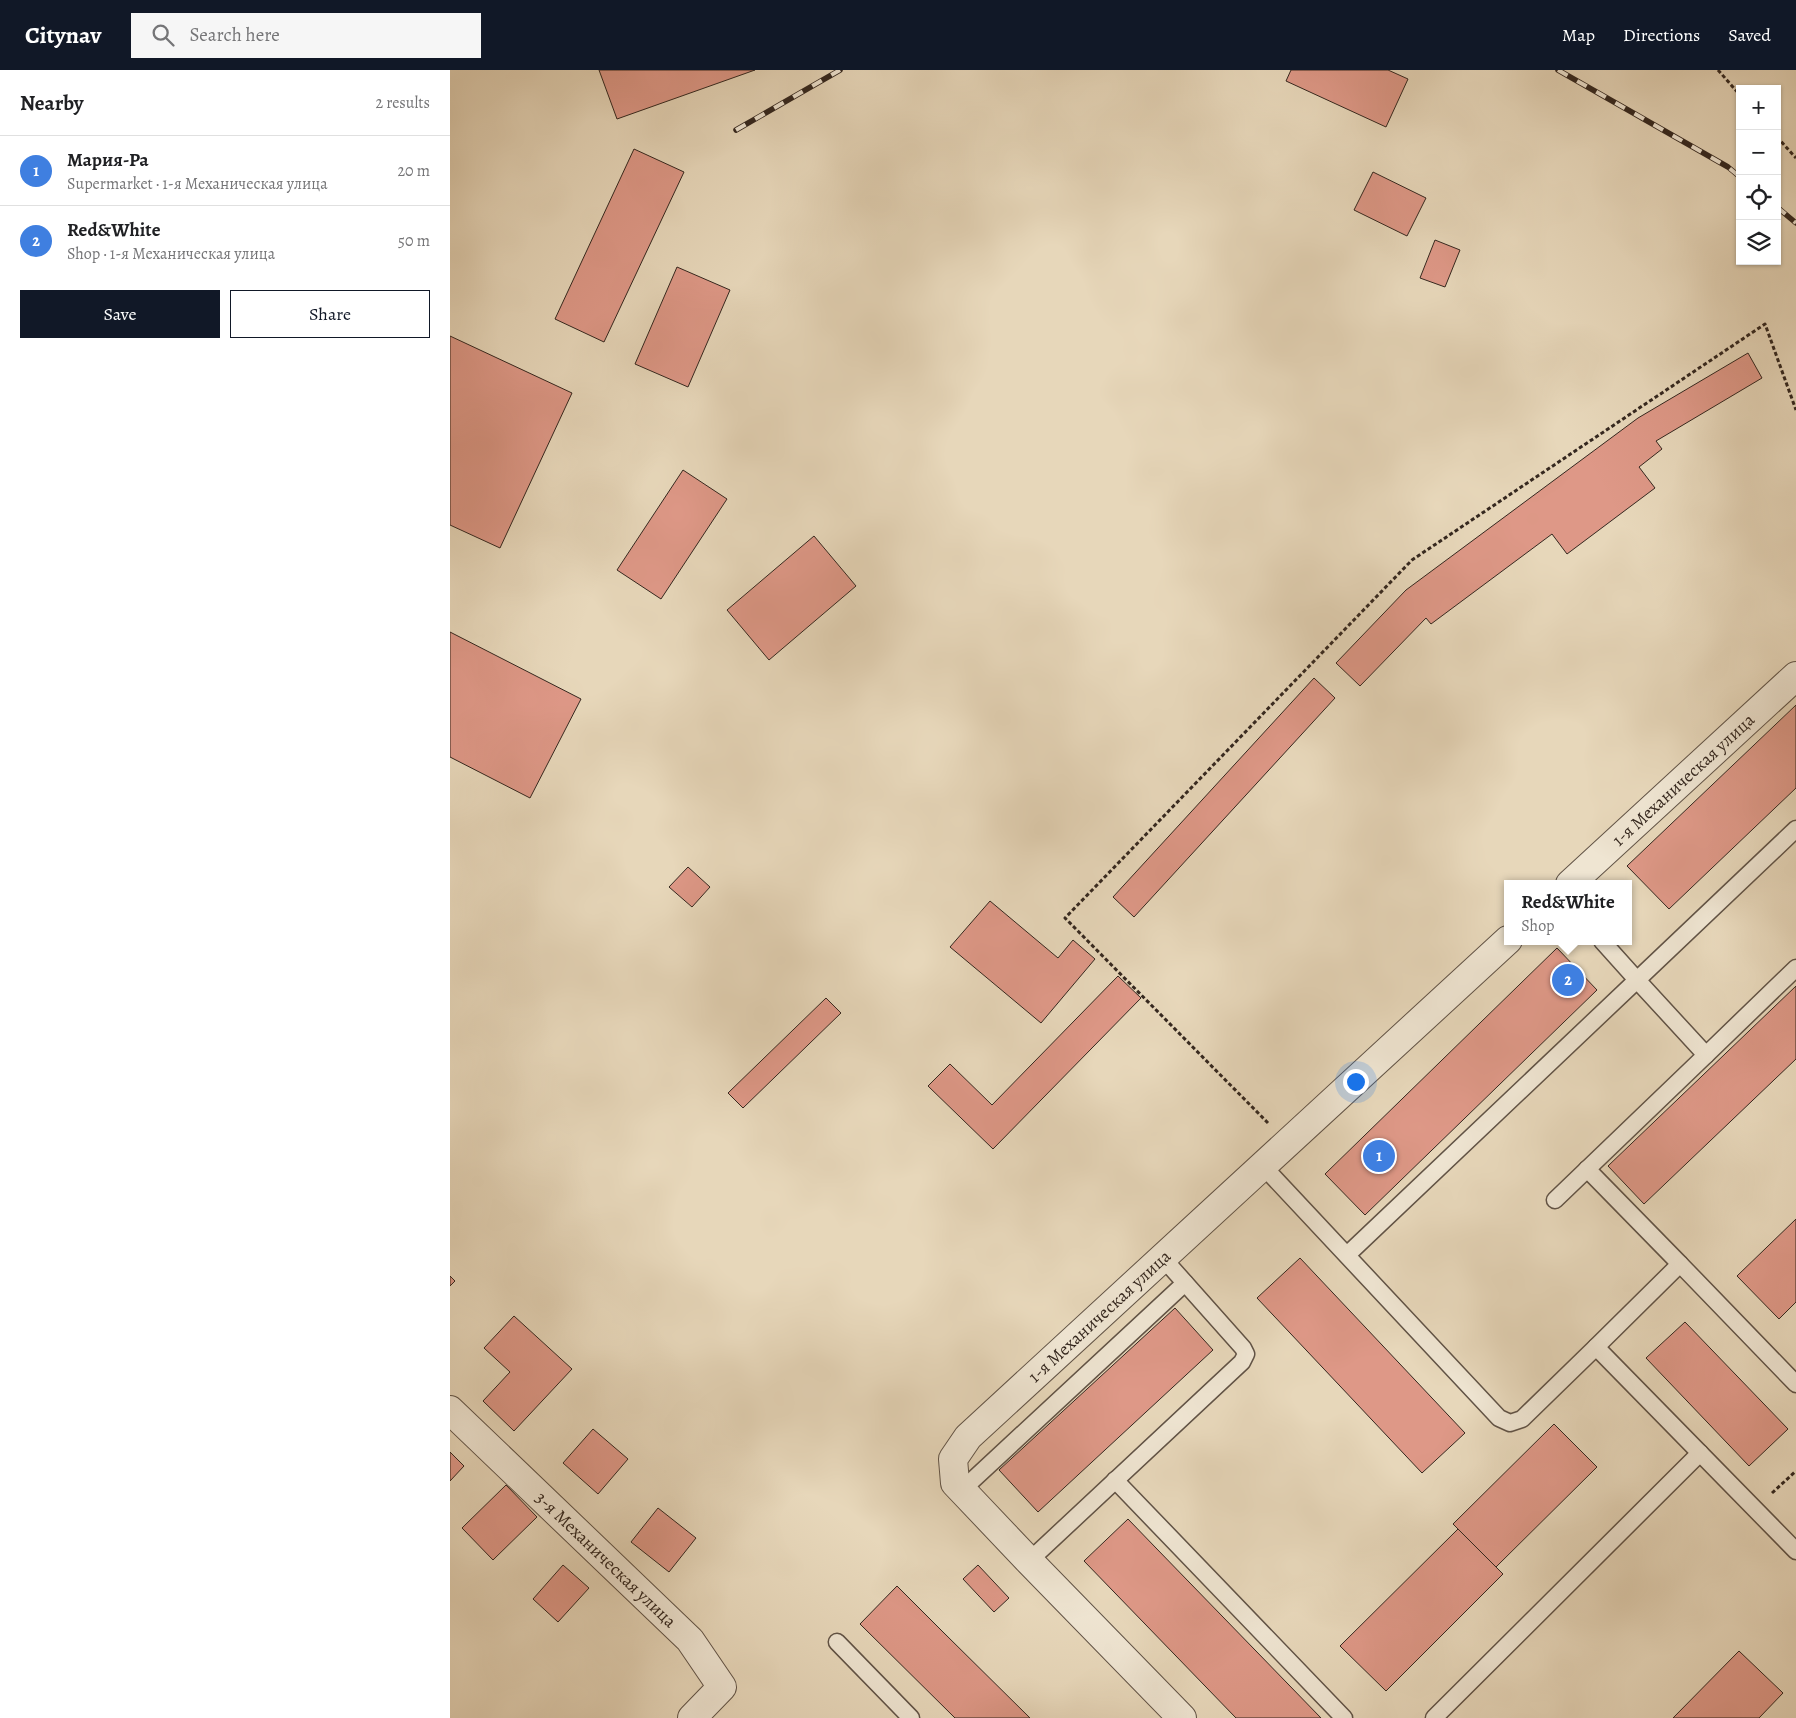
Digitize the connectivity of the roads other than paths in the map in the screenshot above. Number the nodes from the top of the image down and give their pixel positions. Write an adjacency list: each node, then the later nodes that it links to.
1 (1796, 676): 3 (street, 1-я Механическая улица)
2 (1796, 829): 7 (lane)
3 (1574, 880)
4 (1504, 944): 9 (street, 1-я Механическая улица)
5 (1606, 945): 7 (lane)
6 (1796, 968): 8 (lane)
7 (1637, 980): 8 (lane); 12 (lane)
8 (1706, 1055): 10 (lane)
9 (1262, 1166): 12 (lane); 13 (street, 1-я Механическая улица)
10 (1587, 1169): 11 (lane); 14 (lane)
11 (1555, 1200)
12 (1347, 1256): 16 (lane)
13 (1162, 1258): 15 (lane); 21 (street, 1-я Механическая улица)
14 (1680, 1264): 16 (lane); 17 (lane)
15 (1185, 1283): 20 (lane); 21 (lane)
16 (1596, 1347): 19 (lane)
17 (1796, 1384)
18 (450, 1410): 25 (street, 3-я Механическая улица)
19 (1700, 1453): 22 (lane); 29 (lane)
20 (1115, 1480): 23 (lane); 28 (lane)
21 (962, 1490): 23 (street, 1-я Механическая улица)
22 (1796, 1551)
23 (1029, 1561): 27 (street, 1-я Механическая улица)
24 (837, 1642): 26 (lane)
25 (692, 1718)
26 (911, 1718)
27 (1182, 1718)
28 (1344, 1718)
29 (1434, 1718)

